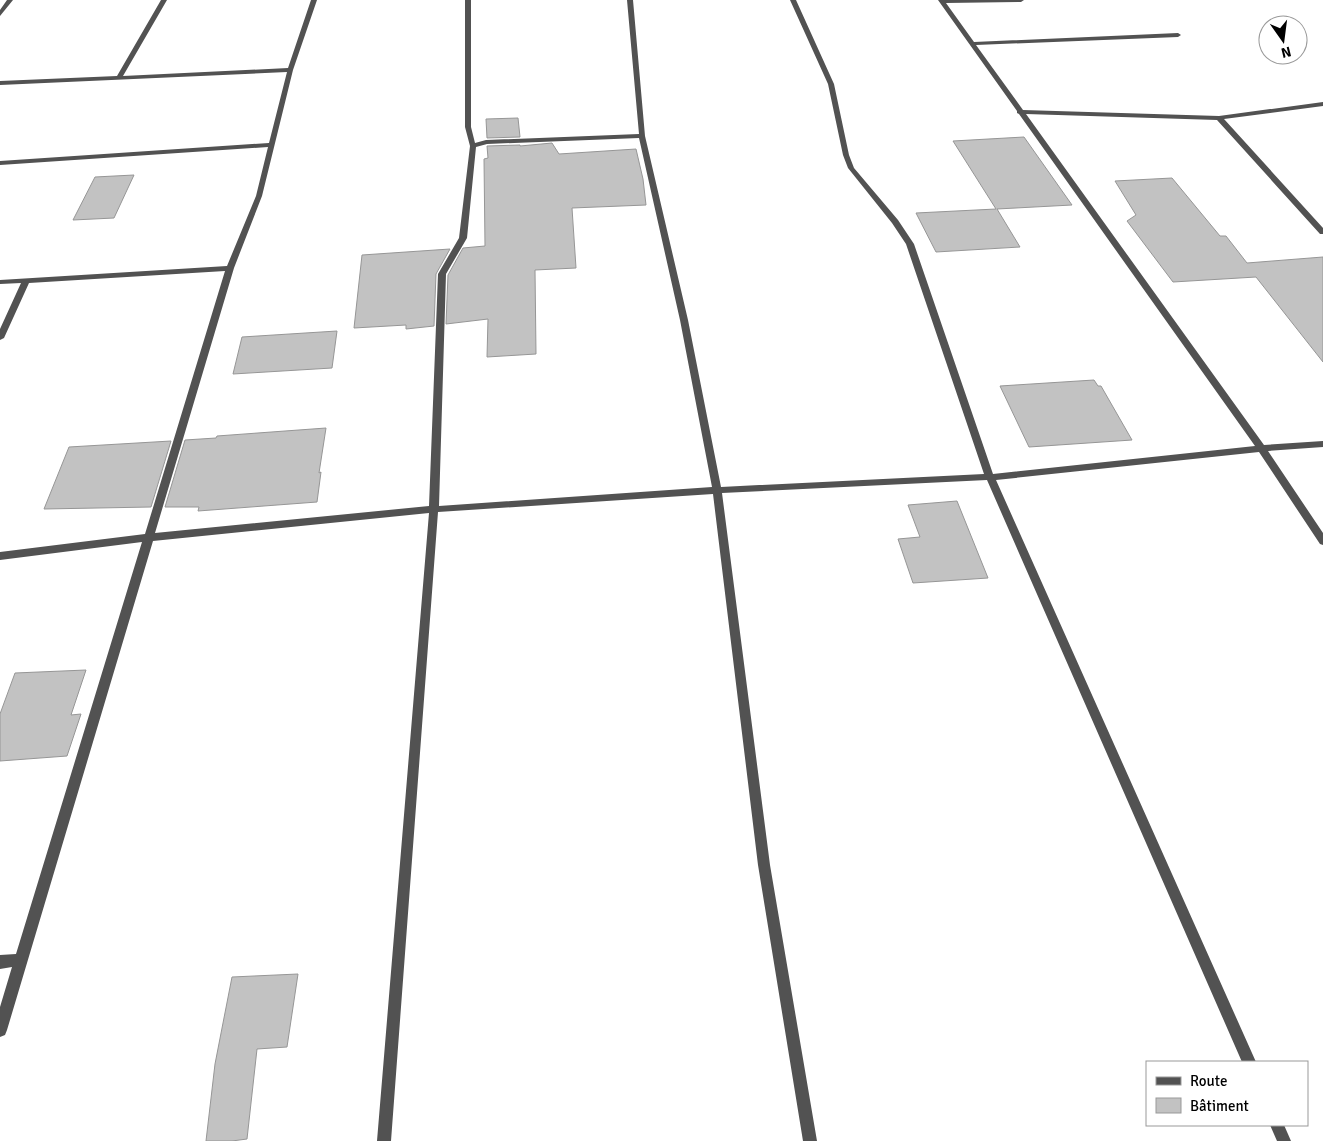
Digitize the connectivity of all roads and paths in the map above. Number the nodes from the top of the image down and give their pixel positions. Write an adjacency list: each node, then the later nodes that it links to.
1 (10, 0): 9 (street)
2 (164, 0): 13 (street)
3 (314, 0): 12 (street)
4 (468, 0): 20 (street)
5 (630, 0): 18 (street)
6 (793, 0): 29 (street)
7 (1021, 0): 8 (street)
8 (942, 1): 11 (street)
9 (0, 14)
10 (1178, 36): 11 (street)
11 (972, 44): 16 (street)
12 (290, 70): 13 (street); 19 (street)
13 (119, 78): 14 (street)
14 (0, 83)
15 (1323, 104): 17 (street)
16 (1020, 112): 17 (street); 28 (street)
17 (1219, 118): 22 (street)
18 (642, 136): 20 (street); 30 (street)
19 (271, 145): 21 (street); 23 (street)
20 (473, 146): 31 (street)
21 (0, 163)
22 (1323, 232)
23 (230, 268): 24 (street); 32 (street)
24 (26, 281): 25 (street); 26 (street)
25 (0, 282)
26 (0, 338)
27 (1323, 444): 28 (street)
28 (1261, 448): 29 (street); 33 (street)
29 (990, 477): 30 (street); 38 (street)
30 (718, 490): 31 (street); 41 (street)
31 (434, 508): 32 (street); 40 (street)
32 (150, 536): 34 (street); 35 (street)
33 (1323, 541)
34 (0, 556)
35 (21, 960): 36 (street); 37 (street)
36 (0, 962)
37 (0, 1030)
38 (1249, 1061)
39 (1277, 1126): 42 (street)
40 (384, 1141)
41 (810, 1141)
42 (1284, 1141)

